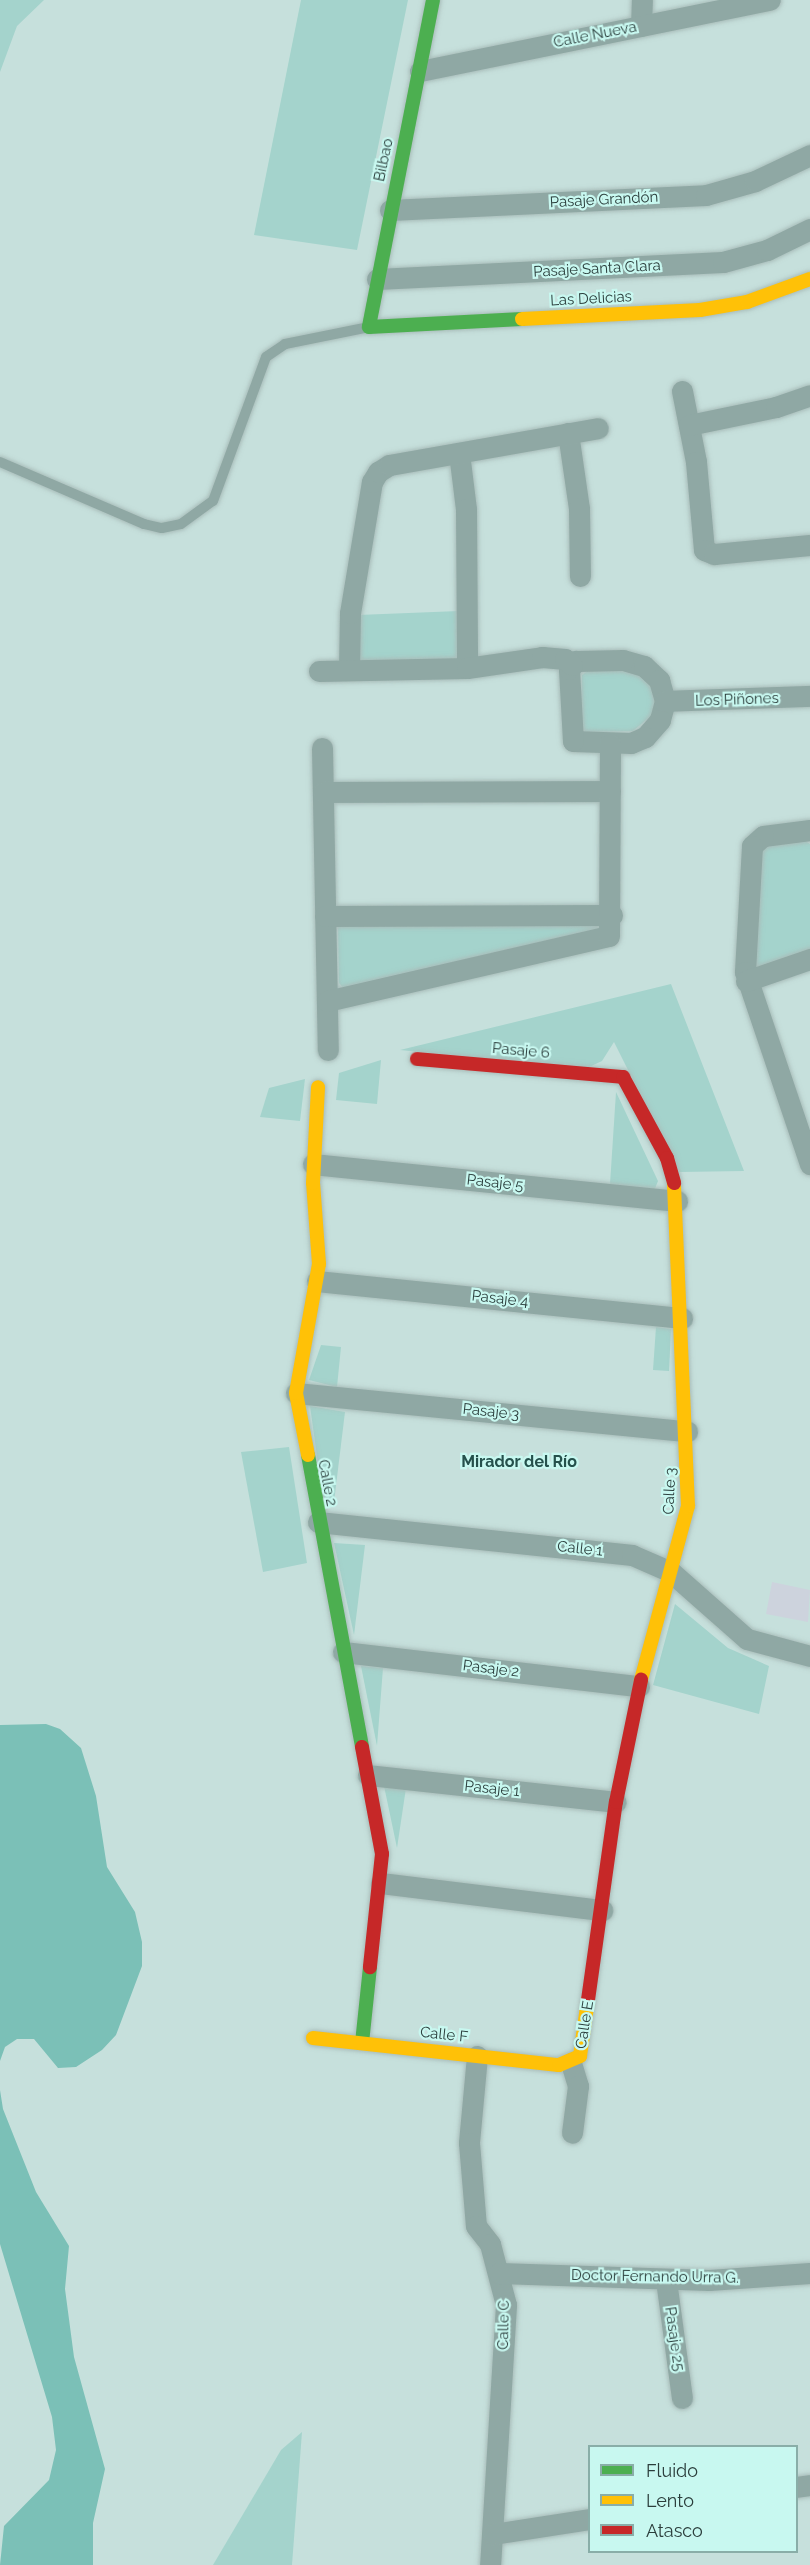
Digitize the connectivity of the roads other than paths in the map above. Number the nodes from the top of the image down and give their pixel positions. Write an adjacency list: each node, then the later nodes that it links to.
1 (432, 0): 5 (street, Bilbao)
2 (642, 0): 4 (street)
3 (770, 0): 4 (street, Calle Nueva)
4 (641, 26): 5 (street, Calle Nueva)
5 (420, 71): 7 (street, Bilbao)
6 (810, 155): 7 (street, Pasaje Grandón)
7 (390, 210): 9 (street, Bilbao)
8 (810, 229): 9 (street, Pasaje Santa Clara)
9 (377, 279): 11 (street, Bilbao)
10 (810, 279): 11 (street, Las Delicias)
11 (369, 327): 18 (lane)
12 (682, 391): 14 (street)
13 (810, 395): 14 (street)
14 (689, 425): 19 (street)
15 (598, 428): 16 (street)
16 (568, 433): 17 (street); 20 (street)
17 (459, 453): 22 (street); 23 (street)
18 (0, 462)
19 (810, 545)
20 (580, 576)
21 (572, 665): 22 (street); 26 (street); 27 (street)
22 (467, 668): 23 (street)
23 (349, 670): 24 (street)
24 (318, 671)
25 (810, 696): 26 (street, Los Piñones)
26 (665, 701): 27 (street)
27 (610, 744): 29 (street)
28 (321, 748): 30 (street)
29 (610, 791): 30 (street); 32 (street)
30 (322, 792): 33 (street)
31 (810, 830): 35 (street)
32 (612, 915): 33 (street); 36 (street)
33 (325, 916): 36 (street)
34 (810, 959): 35 (street)
35 (746, 981): 42 (street)
36 (327, 1001): 37 (street)
37 (328, 1050)
38 (417, 1059): 39 (street, Pasaje 6)
39 (623, 1077): 43 (street, Calle 3)
40 (318, 1087): 41 (street, Calle 2)
41 (313, 1164): 43 (street, Pasaje 5); 44 (street, Calle 2)
42 (810, 1164)
43 (677, 1201): 45 (street, Calle 3)
44 (317, 1281): 45 (street, Pasaje 4); 46 (street, Calle 2)
45 (682, 1318): 47 (street, Calle 3)
46 (296, 1393): 47 (street, Pasaje 3); 48 (street, Calle 2)
47 (687, 1431): 49 (street, Calle 3)
48 (318, 1522): 49 (street, Calle 1); 50 (street, Calle 2)
49 (671, 1572): 51 (street, Calle 1); 52 (street, Calle 3)
50 (344, 1652): 52 (street, Pasaje 2); 53 (street, Calle 2)
51 (810, 1656)
52 (639, 1686): 54 (street, Calle 3)
53 (368, 1775): 54 (street, Pasaje 1); 55 (street, Calle 2)
54 (616, 1802): 56 (street, Calle 3)
55 (381, 1883): 56 (street); 58 (street)
56 (602, 1910): 60 (street, Calle E)
57 (313, 2038): 58 (street, Calle F)
58 (362, 2043): 59 (street, Calle F)
59 (477, 2056): 60 (street, Calle F); 62 (street, Calle C)
60 (571, 2063): 61 (street, Calle E)
61 (572, 2133)
62 (499, 2272): 64 (street, Doctor Fernando Urra G.); 67 (street, Calle C)
63 (810, 2274): 64 (street, Doctor Fernando Urra G.)
64 (666, 2280): 65 (street, Pasaje 25)
65 (682, 2398)
66 (588, 2519): 67 (street)
67 (493, 2534): 68 (street, Calle C)
68 (490, 2565)

